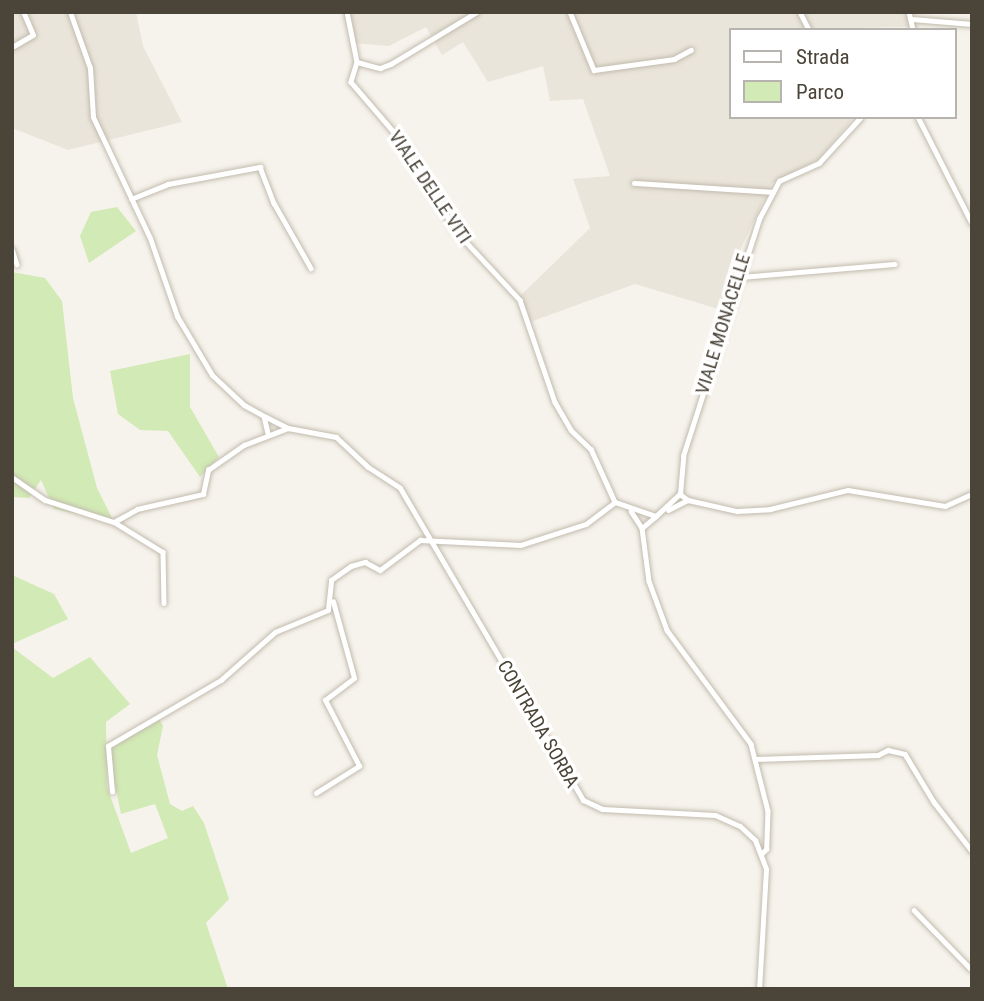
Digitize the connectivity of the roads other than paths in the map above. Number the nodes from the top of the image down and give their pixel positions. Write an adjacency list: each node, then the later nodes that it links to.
1 (23, 12): 12 (street)
2 (70, 12): 21 (street, CONTRADA SORBA)
3 (347, 12): 14 (street, VIALE DELLE VITI)
4 (477, 12): 14 (street)
5 (570, 12): 13 (street)
6 (800, 12): 10 (street)
7 (909, 12): 8 (street)
8 (912, 19): 9 (street); 11 (street)
9 (972, 24)
10 (808, 28)
11 (913, 28)
12 (12, 47)
13 (691, 50)
14 (358, 62): 36 (street, VIALE DELLE VITI)
15 (854, 119): 18 (street)
16 (859, 119): 18 (street, VIALE MONACELLE)
17 (919, 119): 22 (street)
18 (856, 123): 20 (street, VIALE MONACELLE)
19 (634, 183): 20 (street)
20 (772, 192): 28 (street, VIALE MONACELLE)
21 (131, 199): 27 (street); 29 (street, CONTRADA SORBA)
22 (969, 209): 23 (street)
23 (972, 223)
24 (12, 249): 25 (street)
25 (18, 264)
26 (894, 264): 28 (street)
27 (311, 268)
28 (740, 277): 33 (street, VIALE MONACELLE)
29 (264, 416): 30 (street, CONTRADA SORBA); 31 (street)
30 (288, 428): 31 (street); 42 (street, CONTRADA SORBA)
31 (268, 433): 40 (street)
32 (12, 477): 40 (street)
33 (680, 494): 35 (street); 37 (street)
34 (972, 494): 35 (street)
35 (688, 500): 37 (street)
36 (615, 502): 38 (street); 42 (street)
37 (667, 510): 39 (street)
38 (631, 511): 39 (street); 41 (street)
39 (656, 516): 41 (street)
40 (114, 522): 44 (street)
41 (642, 528): 45 (street)
42 (435, 540): 43 (street); 49 (street, CONTRADA SORBA)
43 (332, 601): 46 (street); 47 (street)
44 (164, 603)
45 (755, 759): 48 (street); 49 (street)
46 (112, 792)
47 (316, 793)
48 (972, 851)
49 (763, 853): 52 (street)
50 (914, 910): 51 (street)
51 (972, 970)
52 (759, 989)

